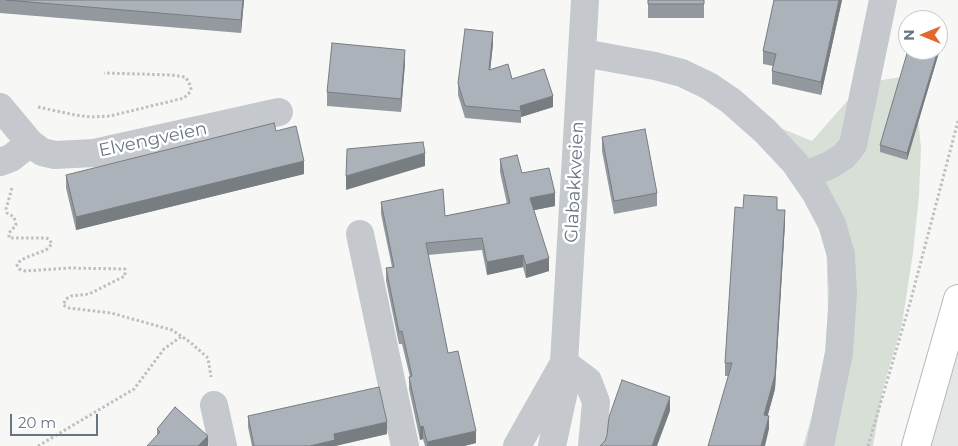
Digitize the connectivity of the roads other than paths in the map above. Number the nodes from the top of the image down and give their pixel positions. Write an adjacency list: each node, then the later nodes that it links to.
1 (585, 0): 3 (street, Glabakkveien)
2 (883, 0): 7 (street)
3 (583, 53): 7 (street); 10 (street, Glabakkveien)
4 (0, 107): 6 (street, Elvengveien)
5 (279, 112): 6 (street, Elvengveien)
6 (13, 154)
7 (804, 176): 17 (street)
8 (360, 234): 13 (street)
9 (958, 299): 18 (highway)
10 (564, 363): 14 (street, Glabakkveien); 15 (street, Glabakkveien); 16 (street)
11 (214, 405): 12 (street)
12 (223, 446)
13 (405, 446)
14 (517, 446)
15 (552, 446)
16 (592, 446)
17 (820, 446)
18 (916, 446)

